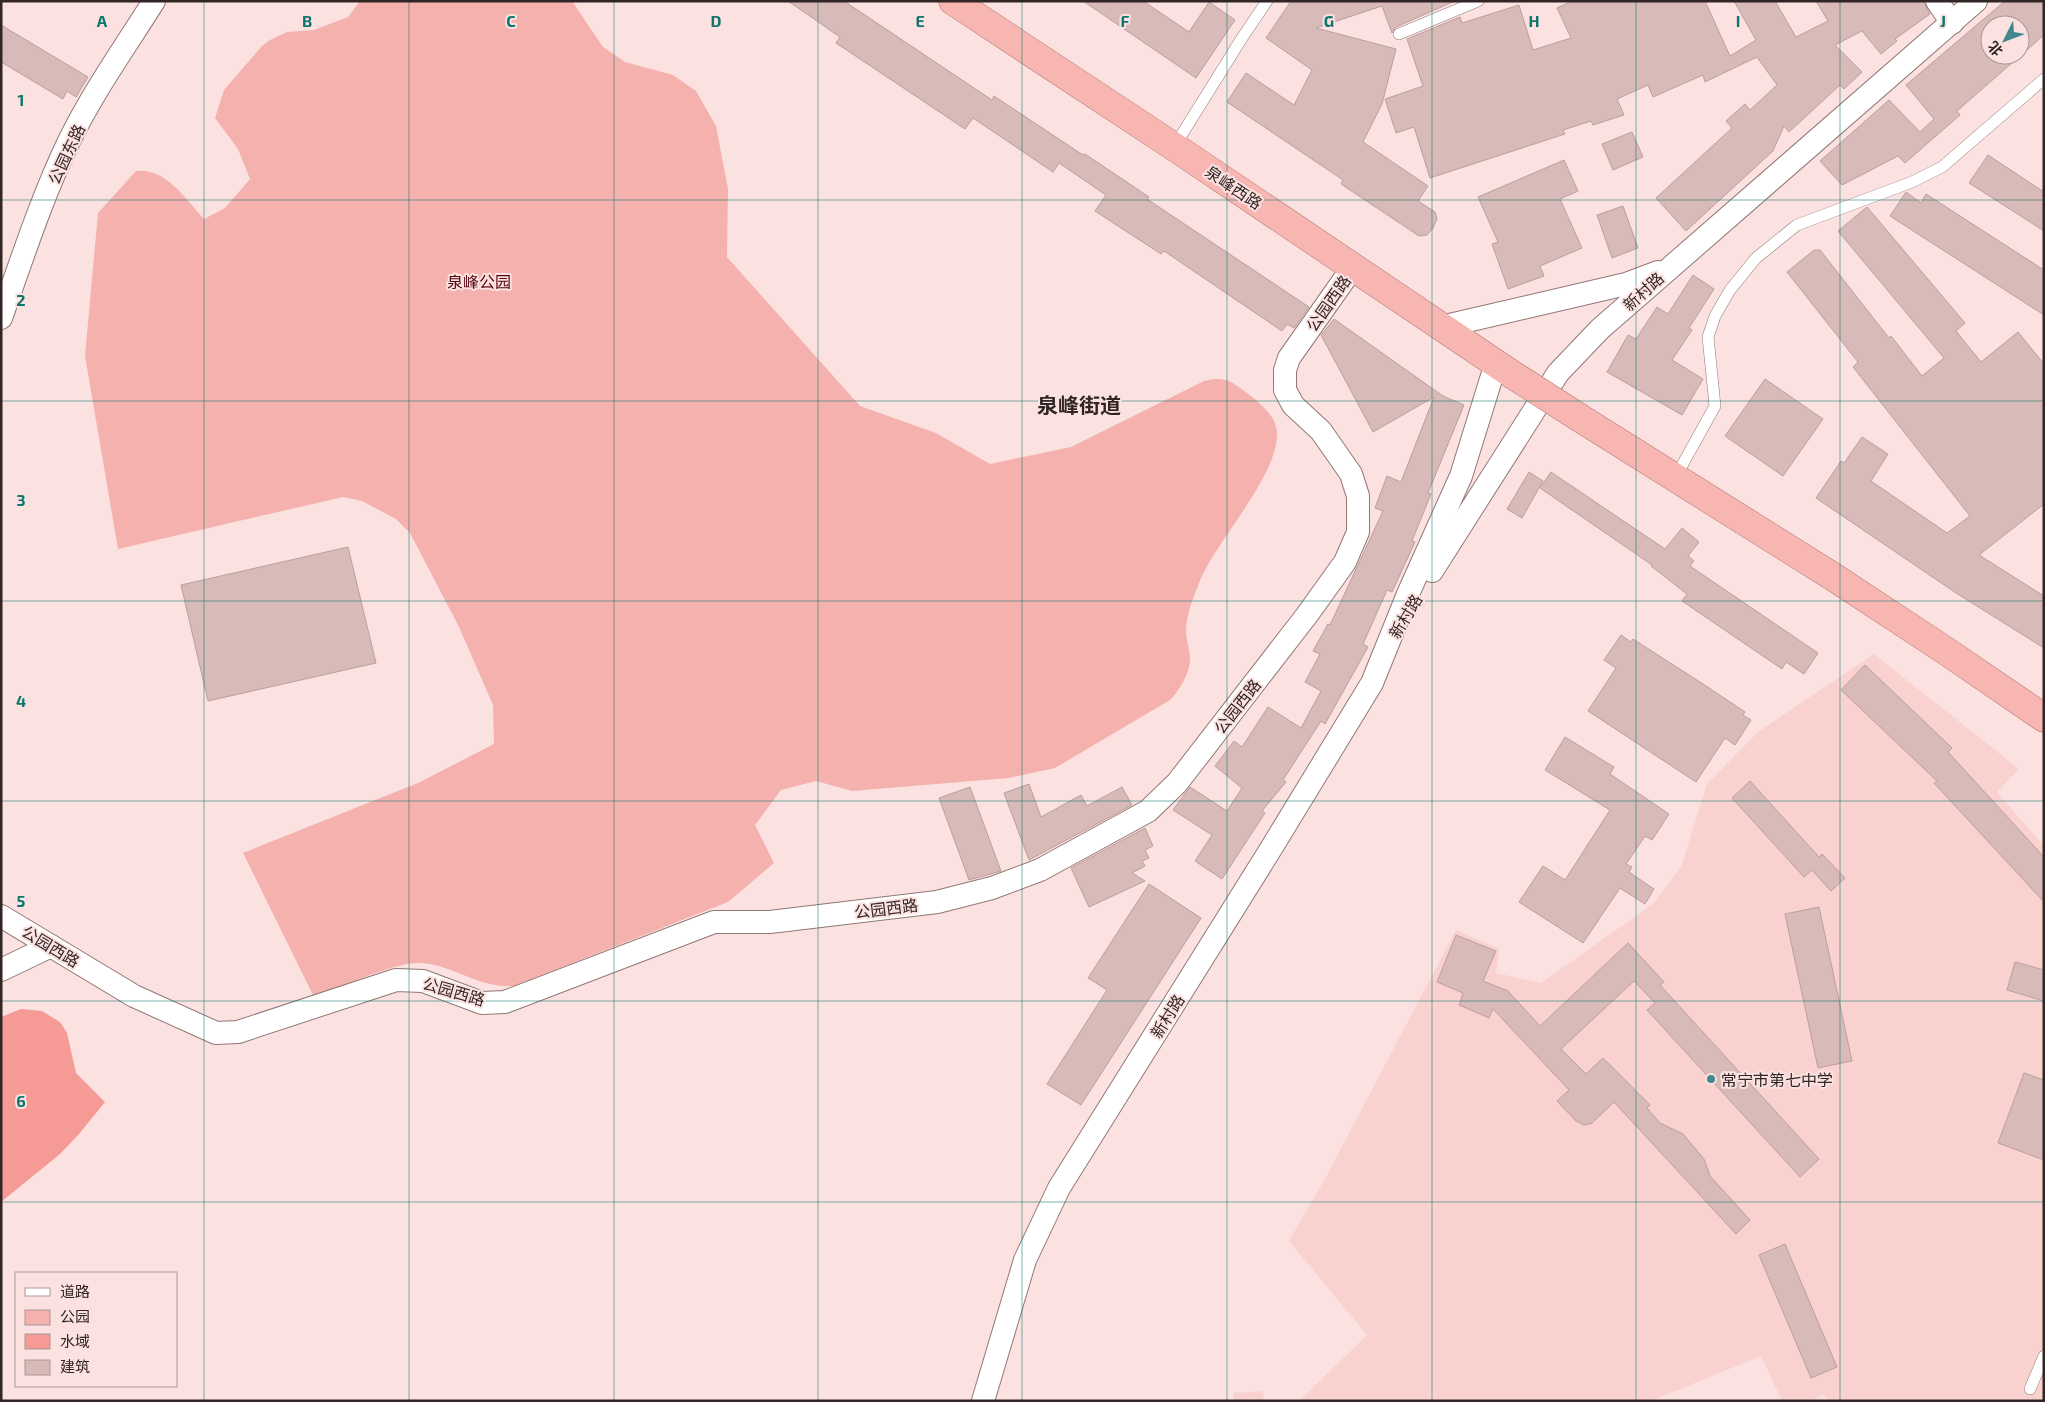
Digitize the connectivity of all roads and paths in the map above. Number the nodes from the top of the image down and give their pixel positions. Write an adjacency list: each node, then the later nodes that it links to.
1 (154, 1): 13 (street, 公园东路)
2 (953, 1): 10 (highway, 泉峰西路)
3 (1267, 1): 10 (lane)
4 (1478, 1): 8 (lane)
5 (1937, 1): 7 (street)
6 (1976, 1): 7 (street, 新村路)
7 (1952, 22): 11 (street, 新村路)
8 (1399, 34)
9 (2044, 79): 16 (lane)
10 (1174, 147): 12 (highway, 泉峰西路)
11 (1676, 262): 14 (street); 17 (street, 新村路)
12 (1353, 267): 14 (highway, 泉峰西路); 20 (street, 公园西路)
13 (1, 318)
14 (1441, 327): 15 (highway, 泉峰西路)
15 (1504, 369): 16 (highway, 泉峰西路, bridge); 17 (street, 新村路)
16 (1675, 478): 18 (highway, 泉峰西路)
17 (1387, 646): 24 (street, 新村路)
18 (2044, 718)
19 (1, 916): 20 (street, 公园西路)
20 (51, 946): 21 (street)
21 (1, 970)
22 (2044, 1356): 23 (lane)
23 (2030, 1389)
24 (983, 1401)

